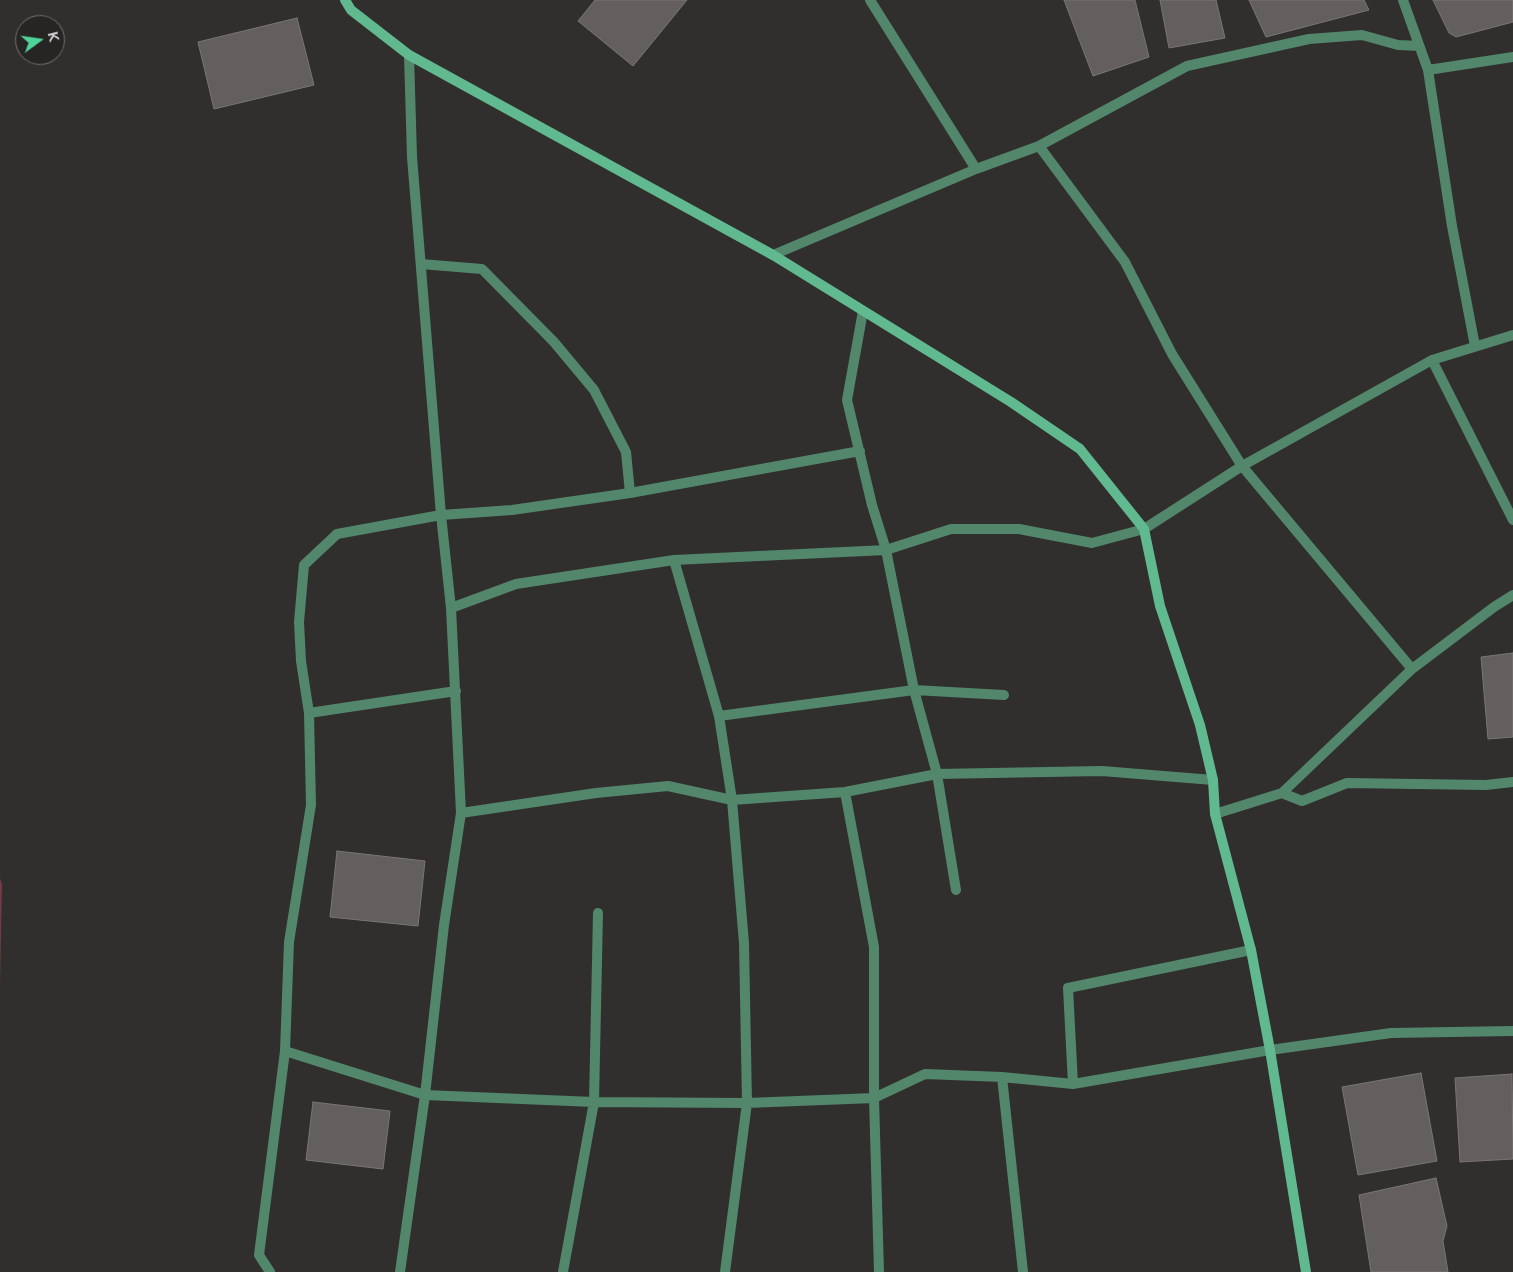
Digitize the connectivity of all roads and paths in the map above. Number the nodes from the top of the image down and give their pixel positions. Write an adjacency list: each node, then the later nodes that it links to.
1 (345, 0): 5 (street)
2 (870, 0): 9 (street)
3 (1403, 0): 4 (street)
4 (1419, 46): 7 (street); 8 (street)
5 (410, 55): 10 (street); 11 (street)
6 (1513, 57): 7 (street)
7 (1428, 70): 14 (street)
8 (1039, 146): 9 (street); 17 (street)
9 (976, 169): 10 (street)
10 (773, 255): 12 (street)
11 (420, 264): 18 (street); 19 (street)
12 (863, 311): 16 (street); 21 (street)
13 (1513, 335): 14 (street)
14 (1475, 346): 15 (street)
15 (1432, 360): 17 (street); 20 (street)
16 (860, 450): 18 (street); 22 (street)
17 (1242, 466): 21 (street); 26 (street)
18 (630, 493): 19 (street)
19 (441, 515): 25 (street); 30 (street)
20 (1513, 520)
21 (1144, 529): 22 (street); 33 (street)
22 (886, 550): 23 (street); 27 (street)
23 (674, 560): 25 (street); 31 (street)
24 (1513, 595): 26 (street)
25 (451, 608): 28 (street)
26 (1412, 669): 36 (street)
27 (914, 690): 29 (street); 31 (street); 32 (street)
28 (456, 691): 30 (street); 38 (street)
29 (1004, 695)
30 (310, 713): 45 (street)
31 (719, 716): 37 (street)
32 (937, 774): 33 (street); 35 (street); 40 (street)
33 (1213, 780): 39 (street)
34 (1513, 782): 36 (street)
35 (845, 792): 37 (street); 49 (street)
36 (1282, 793): 39 (street)
37 (732, 800): 38 (street); 51 (street)
38 (461, 813): 48 (street)
39 (1215, 814): 42 (street)
40 (956, 890)
41 (598, 913): 50 (street)
42 (1251, 950): 44 (street); 47 (street)
43 (1513, 1031): 44 (street)
44 (1270, 1050): 47 (street); 58 (street)
45 (285, 1051): 48 (street); 52 (street)
46 (1002, 1077): 47 (street); 49 (street); 57 (street)
47 (1073, 1084)
48 (425, 1095): 50 (street); 53 (street)
49 (874, 1098): 51 (street); 56 (street)
50 (594, 1102): 51 (street); 54 (street)
51 (748, 1103): 55 (street)
52 (270, 1272)
53 (400, 1272)
54 (563, 1272)
55 (725, 1272)
56 (879, 1272)
57 (1023, 1272)
58 (1306, 1272)

